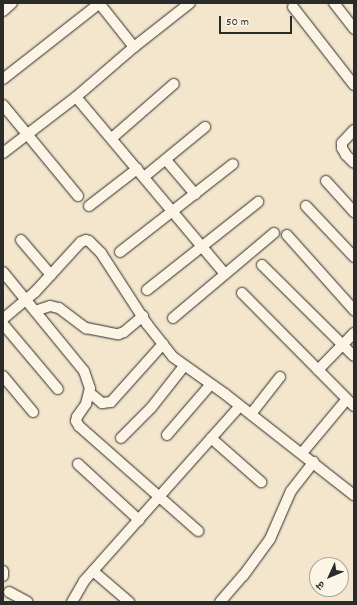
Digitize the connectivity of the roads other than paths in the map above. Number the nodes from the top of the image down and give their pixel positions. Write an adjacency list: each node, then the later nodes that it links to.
1 (12, 3): 6 (street)
2 (99, 3): 8 (street); 9 (street)
3 (190, 3): 8 (street)
4 (334, 3): 7 (street)
5 (293, 7): 11 (street)
6 (3, 11)
7 (354, 29)
8 (134, 47): 12 (street)
9 (3, 79)
10 (174, 84): 17 (street)
11 (354, 85)
12 (76, 97): 16 (street); 17 (street)
13 (3, 105): 16 (street)
14 (205, 127): 19 (street)
15 (354, 130): 20 (street)
16 (27, 134): 18 (street); 26 (street)
17 (112, 138): 22 (street)
18 (3, 153)
19 (166, 160): 23 (street); 25 (street)
20 (354, 163)
21 (233, 164): 25 (street)
22 (137, 169): 23 (street); 28 (street)
23 (144, 177): 30 (street)
24 (326, 181): 31 (street)
25 (195, 194): 30 (street)
26 (78, 196)
27 (258, 202): 35 (street)
28 (89, 206)
29 (306, 206): 37 (street)
30 (172, 212): 35 (street); 36 (street)
31 (354, 212)
32 (274, 233): 41 (street)
33 (287, 235): 45 (street)
34 (21, 240): 40 (street)
35 (202, 246): 41 (street); 42 (street)
36 (120, 252)
37 (354, 257)
38 (262, 265): 53 (street)
39 (3, 272): 44 (street)
40 (51, 274): 44 (street); 47 (street)
41 (226, 274): 48 (street)
42 (147, 290)
43 (242, 294): 56 (street)
44 (26, 300): 46 (street); 49 (street)
45 (354, 310)
46 (35, 311): 47 (street); 61 (street)
47 (143, 316): 52 (street)
48 (173, 318)
49 (3, 319)
50 (3, 324): 60 (street)
51 (354, 333): 53 (street)
52 (163, 344): 55 (street); 61 (street)
53 (341, 345): 54 (street); 56 (street)
54 (354, 356)
55 (184, 366): 59 (street); 67 (street)
56 (318, 370): 62 (street)
57 (3, 376): 64 (street)
58 (280, 377): 65 (street)
59 (211, 384): 63 (street); 66 (street)
60 (58, 389)
61 (90, 393): 74 (street)
62 (350, 402): 69 (street)
63 (240, 406): 65 (street); 68 (street)
64 (33, 412)
65 (251, 414): 69 (street)
66 (167, 435)
67 (121, 438)
68 (212, 438): 72 (street); 74 (street)
69 (302, 453): 70 (street)
70 (314, 462): 73 (street); 84 (street)
71 (78, 464): 75 (street)
72 (261, 482)
73 (354, 495)
74 (159, 497): 75 (street); 76 (street)
75 (139, 520): 78 (street)
76 (198, 531)
77 (3, 571): 79 (street)
78 (93, 571): 82 (street); 83 (street)
79 (3, 576)
80 (9, 592): 81 (street)
81 (28, 602)
82 (72, 602)
83 (129, 602)
84 (220, 602)

